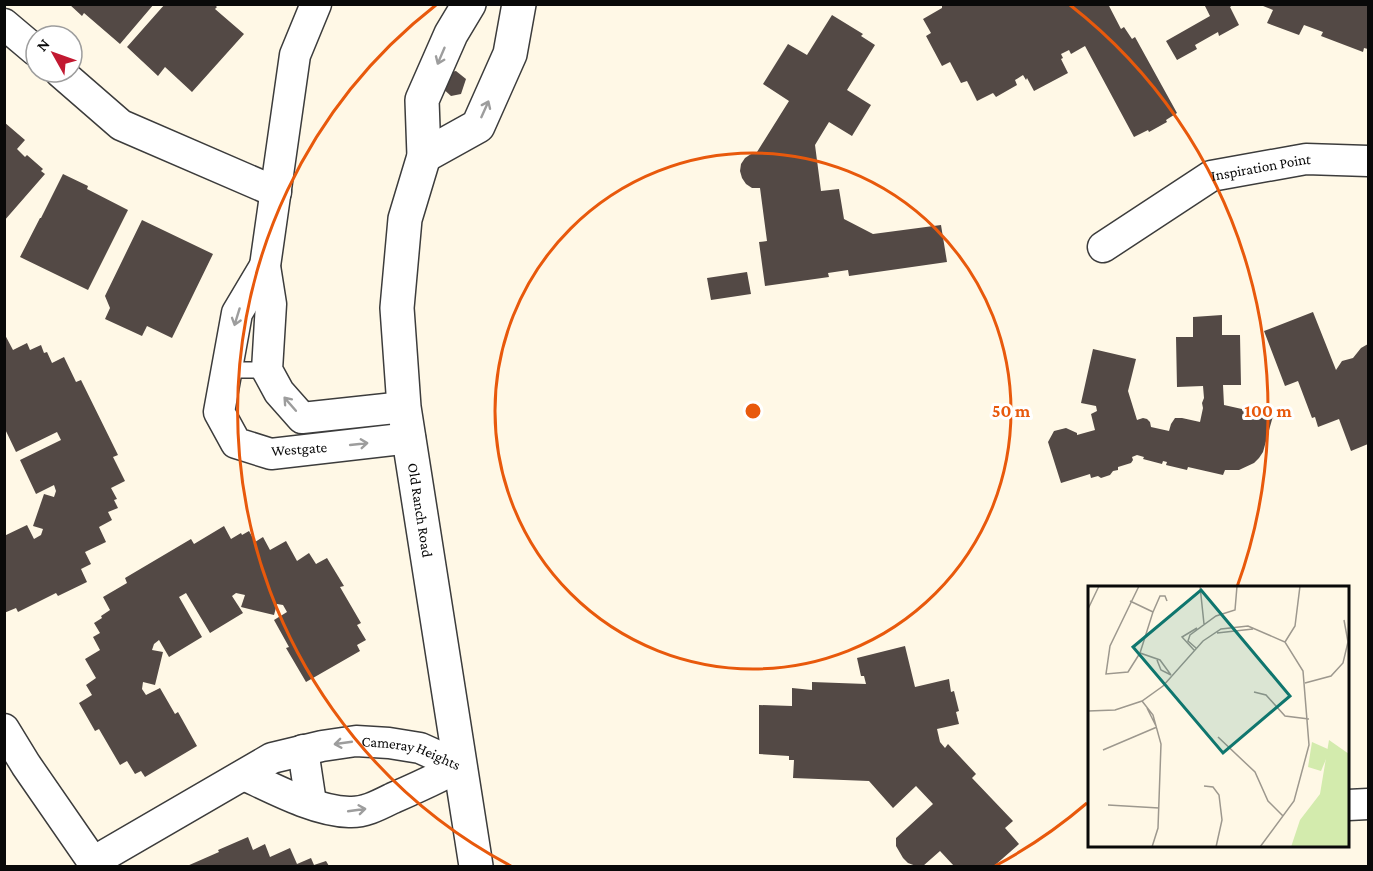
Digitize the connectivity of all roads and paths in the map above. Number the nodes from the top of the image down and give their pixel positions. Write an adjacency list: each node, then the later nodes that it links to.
1 (316, 4): 9 (street, Westgate)
2 (469, 4): 7 (street, Old Ranch Road, one-way to 7)
3 (519, 4): 7 (street, one-way to 3)
4 (4, 24): 5 (street)
5 (24, 41)
6 (74, 84): 9 (street)
7 (424, 156): 14 (street, Old Ranch Road)
8 (1368, 161): 10 (street, Inspiration Point)
9 (276, 192): 11 (street, Westgate)
10 (1103, 247)
11 (265, 266): 12 (street, Westgate, one-way to 12); 13 (street, Westgate)
12 (226, 370): 13 (lane); 14 (street, Westgate, one-way to 14)
13 (267, 370): 14 (street, Westgate, one-way to 13)
14 (407, 423): 17 (street, Old Ranch Road)
15 (4, 729): 22 (street, Cameray Heights)
16 (303, 750): 17 (street, Cameray Heights, one-way to 16); 18 (street, Cameray Heights); 19 (street)
17 (460, 766): 19 (street, Cameray Heights, one-way to 17); 23 (street, Old Ranch Road)
18 (244, 775): 19 (street, Cameray Heights); 22 (street, Cameray Heights)
19 (311, 803)
20 (1368, 804): 21 (street)
21 (1349, 805)
22 (94, 864)
23 (476, 867)

